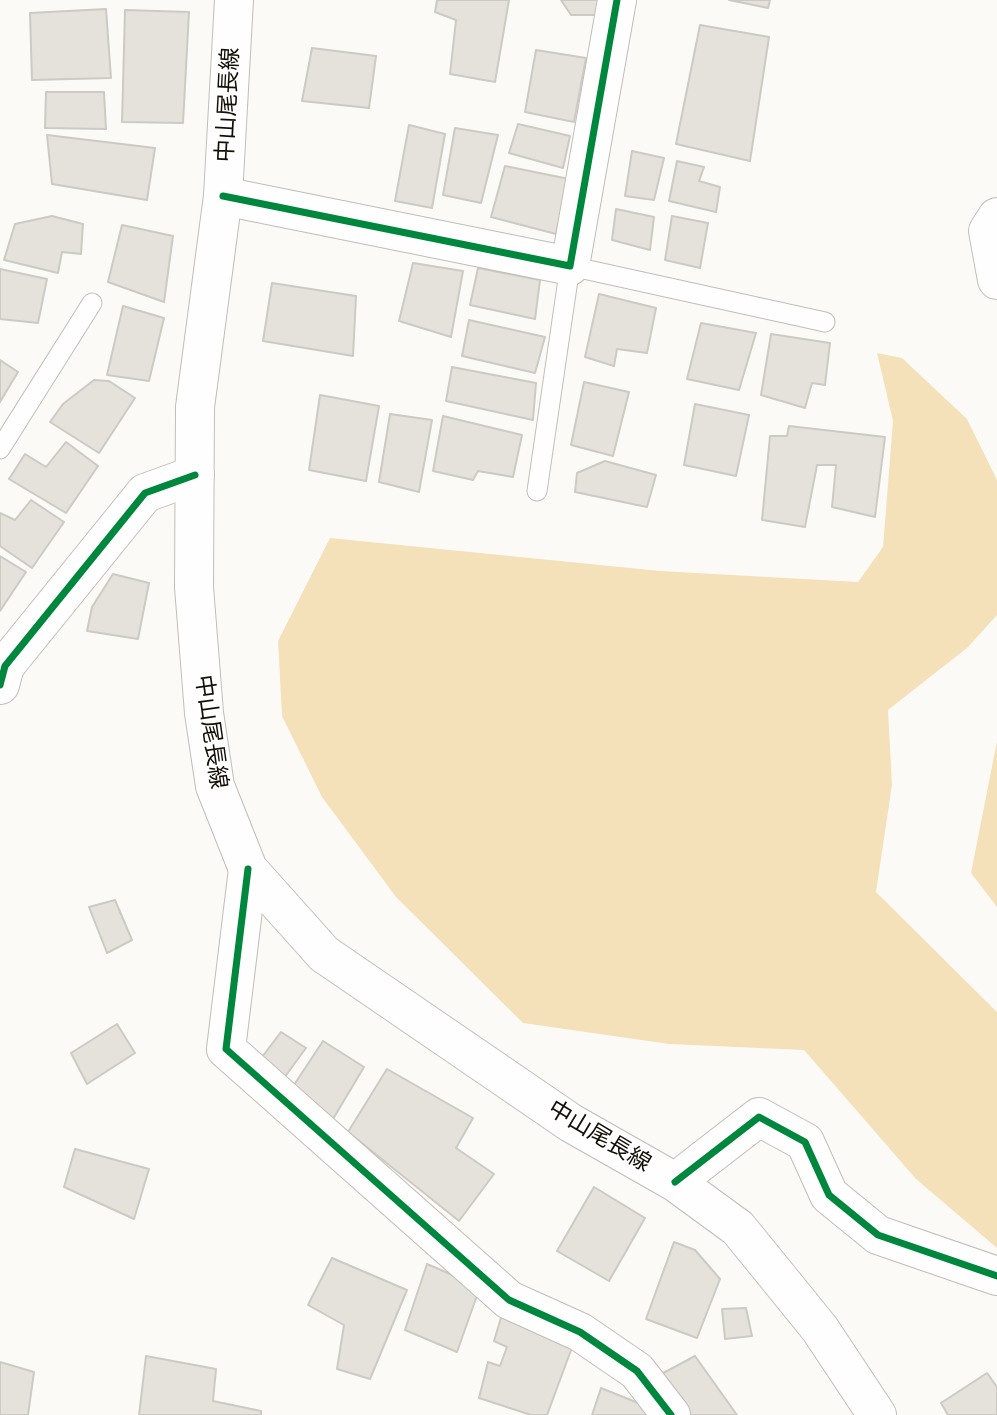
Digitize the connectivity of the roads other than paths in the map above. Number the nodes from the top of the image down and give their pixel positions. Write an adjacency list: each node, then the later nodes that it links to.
1 (234, 0): 3 (street, 中山尾長線)
2 (617, 0): 5 (street)
3 (223, 196): 5 (street); 10 (street, 中山尾長線)
4 (997, 217): 6 (street)
5 (570, 266): 8 (lane); 11 (lane)
6 (997, 280)
7 (92, 303): 9 (lane)
8 (825, 321)
9 (0, 449)
10 (195, 475): 12 (street); 13 (street, 中山尾長線)
11 (537, 491)
12 (0, 685)
13 (248, 869): 14 (street, 中山尾長線); 16 (street)
14 (675, 1182): 15 (street); 17 (street, 中山尾長線)
15 (997, 1276)
16 (671, 1415)
17 (877, 1415)

